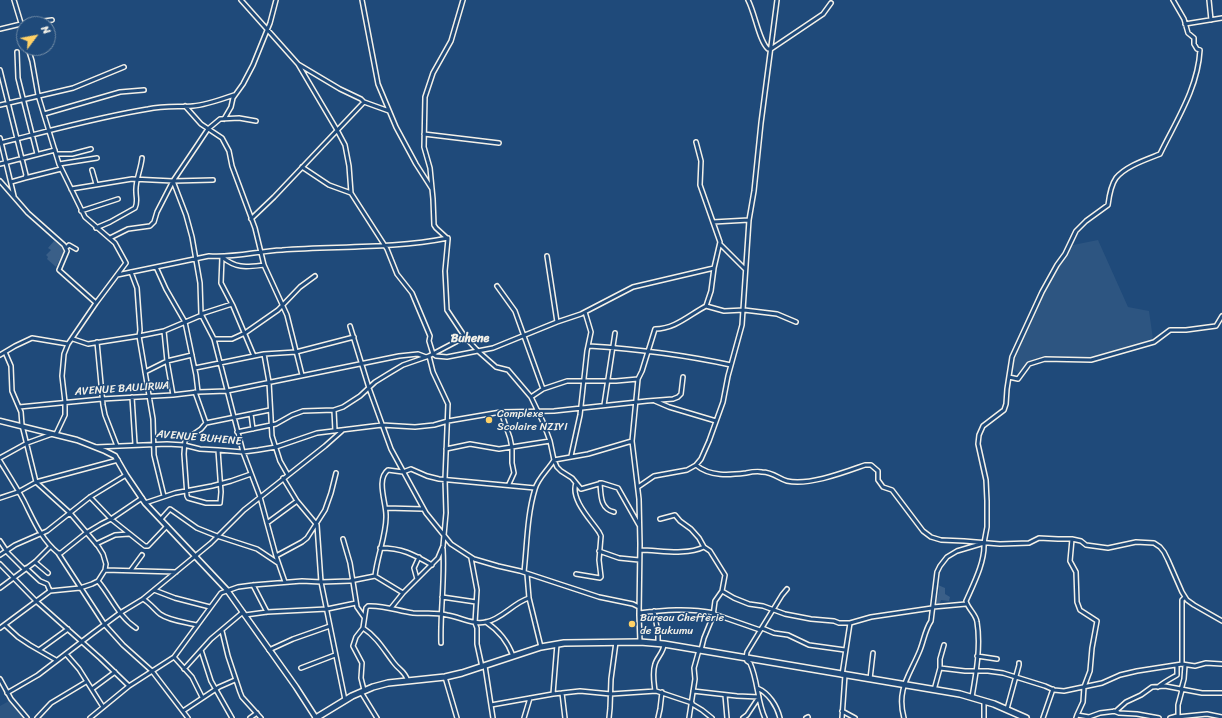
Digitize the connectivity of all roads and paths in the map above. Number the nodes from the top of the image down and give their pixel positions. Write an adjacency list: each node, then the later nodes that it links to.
1 (14, 0): 11 (street)
2 (241, 0): 17 (street)
3 (276, 0): 17 (street)
4 (362, 0): 32 (street)
5 (463, 0): 39 (street)
6 (748, 0): 18 (street)
7 (777, 0): 18 (street)
8 (1173, 0): 14 (street)
9 (1209, 0): 13 (street)
10 (831, 4): 18 (street)
11 (19, 16)
12 (1222, 18): 13 (street)
13 (1211, 20): 14 (street)
14 (1185, 24): 138 (street)
15 (16, 25): 16 (street)
16 (0, 29)
17 (267, 31): 21 (street); 26 (street)
18 (771, 49): 74 (street)
19 (17, 56): 27 (street)
20 (30, 56): 25 (street)
21 (298, 64): 28 (street); 37 (street)
22 (124, 67): 25 (street)
23 (0, 70): 29 (street)
24 (144, 90): 33 (street)
25 (38, 95): 27 (street); 33 (street)
26 (234, 96): 31 (street); 34 (street)
27 (23, 100): 29 (street); 40 (street)
28 (364, 102): 32 (street); 37 (street)
29 (8, 103): 30 (street); 42 (street)
30 (0, 105)
31 (185, 106): 36 (street); 38 (street)
32 (389, 111): 68 (street)
33 (44, 114): 38 (street)
34 (224, 119): 35 (street); 36 (street)
35 (256, 122)
36 (208, 129): 62 (street); 73 (street)
37 (337, 130): 55 (street); 69 (street)
38 (49, 131): 40 (street); 47 (street)
39 (424, 134): 45 (street); 68 (street)
40 (32, 135): 42 (street); 48 (street)
41 (0, 138): 44 (street)
42 (17, 139): 44 (street); 49 (street)
43 (696, 142): 75 (street)
44 (1, 143): 52 (street)
45 (499, 143)
46 (91, 150): 47 (street)
47 (55, 152): 48 (street); 54 (street)
48 (37, 154): 49 (street)
49 (22, 158): 52 (street); 58 (street)
50 (97, 158): 54 (street)
51 (142, 158): 59 (street)
52 (6, 162): 53 (street); 63 (street)
53 (0, 164)
54 (59, 164): 56 (street)
55 (302, 167): 69 (street); 73 (street)
56 (61, 169): 58 (street); 66 (street)
57 (92, 170): 64 (street)
58 (25, 178): 63 (street)
59 (138, 179): 62 (street); 64 (street); 76 (street)
60 (213, 180): 62 (street)
61 (0, 181): 70 (street)
62 (173, 181): 77 (street); 86 (street)
63 (11, 182): 70 (street)
64 (96, 184): 65 (street)
65 (90, 185): 66 (street); 67 (street)
66 (71, 188): 72 (street)
67 (90, 190)
68 (432, 190): 78 (street)
69 (351, 193): 80 (street)
70 (14, 197): 81 (street)
71 (118, 199): 72 (street)
72 (81, 210): 76 (street)
73 (251, 218): 83 (street)
74 (749, 220): 75 (street); 90 (street)
75 (713, 222): 79 (street)
76 (96, 228): 77 (street)
77 (110, 238): 92 (street)
78 (448, 238): 80 (street); 113 (street)
79 (720, 244): 89 (street); 90 (street)
80 (385, 246): 83 (street); 125 (street)
81 (66, 248): 82 (street); 95 (street)
82 (76, 249)
83 (260, 252): 85 (street); 87 (street)
84 (547, 256): 104 (street)
85 (222, 257): 86 (street); 87 (street); 96 (street)
86 (195, 259): 88 (street); 101 (street)
87 (264, 265): 97 (street)
88 (156, 267): 91 (street); 103 (street)
89 (714, 268): 98 (street); 100 (street)
90 (745, 269): 99 (street)
91 (131, 272): 92 (street); 110 (street)
92 (117, 276): 95 (street)
93 (315, 276): 97 (street)
94 (497, 286): 111 (street)
95 (96, 303): 114 (street)
96 (232, 304): 101 (street); 108 (street)
97 (283, 305): 108 (street); 122 (street)
98 (706, 306): 99 (street); 123 (street)
99 (744, 310): 105 (street); 133 (street)
100 (585, 312): 104 (street); 118 (street)
101 (201, 315): 103 (street); 115 (street)
102 (1222, 316): 138 (street)
103 (185, 322): 107 (street); 127 (street)
104 (557, 322): 111 (street)
105 (796, 322)
106 (350, 326): 112 (street)
107 (164, 331): 110 (street); 130 (street)
108 (245, 333): 115 (street); 128 (street)
109 (615, 333): 119 (street)
110 (139, 336): 116 (street); 135 (street)
111 (524, 336): 120 (street); 144 (street)
112 (354, 337): 122 (street); 132 (street)
113 (465, 338): 120 (street); 125 (street)
114 (73, 339): 116 (street); 117 (street)
115 (214, 339): 131 (street)
116 (97, 342): 151 (street)
117 (68, 344): 121 (street); 153 (street)
118 (588, 346): 119 (street); 141 (street)
119 (613, 348): 123 (street); 140 (street)
120 (478, 351): 125 (street); 150 (street)
121 (5, 352): 126 (street); 156 (street)
122 (296, 352): 124 (street); 136 (street)
123 (648, 352): 133 (street); 139 (street)
124 (264, 354): 128 (street); 142 (street)
125 (434, 354): 129 (street)
126 (0, 355)
127 (192, 355): 130 (street); 134 (street)
128 (254, 356): 131 (street)
129 (428, 357): 132 (street, AVENUE BAULIRWA); 143 (street); 165 (street)
130 (167, 361): 135 (street); 148 (street)
131 (220, 363): 134 (street); 145 (street)
132 (362, 364): 136 (street, AVENUE BAULIRWA); 143 (street)
133 (731, 366): 166 (street)
134 (195, 368): 146 (street)
135 (145, 372): 147 (street)
136 (302, 375): 142 (street, AVENUE BAULIRWA)
137 (683, 377): 152 (street, AVENUE BUHENE)
138 (1009, 377): 236 (street)
139 (638, 379): 140 (street); 154 (street)
140 (607, 380): 141 (street); 155 (street)
141 (584, 381): 144 (street); 157 (street)
142 (269, 382): 145 (street, AVENUE BAULIRWA); 158 (street)
143 (369, 388): 159 (street); 169 (street)
144 (543, 389): 150 (street)
145 (227, 391): 146 (street, AVENUE BAULIRWA); 163 (street)
146 (197, 392): 148 (street, AVENUE BAULIRWA); 167 (street)
147 (148, 395): 148 (street, AVENUE BAULIRWA); 149 (street, AVENUE BAULIRWA); 178 (street)
148 (173, 395)
149 (132, 397): 151 (street, AVENUE BAULIRWA); 180 (street)
150 (531, 397): 160 (street)
151 (102, 399): 153 (street, AVENUE BAULIRWA); 182 (street)
152 (653, 400): 154 (street, AVENUE BUHENE); 166 (street)
153 (65, 402): 156 (street, AVENUE BAULIRWA); 175 (street)
154 (635, 402): 155 (street, AVENUE BUHENE); 177 (street)
155 (604, 405): 157 (street, AVENUE BUHENE)
156 (19, 407): 170 (street)
157 (581, 408): 160 (street, AVENUE BUHENE); 189 (street)
158 (270, 410): 162 (street); 168 (street)
159 (334, 410): 168 (street); 173 (street)
160 (538, 411): 161 (street, AVENUE BUHENE); 176 (street)
161 (502, 412): 165 (street, AVENUE BUHENE); 185 (street)
162 (251, 414): 163 (street); 171 (street)
163 (233, 417): 167 (street); 174 (street)
164 (0, 420): 170 (main road)
165 (448, 421): 169 (street, AVENUE BUHENE); 186 (street)
166 (716, 421): 193 (street)
167 (206, 423): 181 (street)
168 (271, 425): 171 (street); 184 (street)
169 (382, 425): 172 (street, AVENUE BUHENE); 194 (street)
170 (22, 426): 175 (main road); 179 (street)
171 (253, 429): 174 (street)
172 (343, 430): 173 (street, AVENUE BUHENE); 198 (street)
173 (335, 431): 184 (street, AVENUE BUHENE)
174 (237, 432): 188 (street)
175 (54, 434): 179 (street); 183 (main road)
176 (550, 441): 185 (street); 192 (street)
177 (632, 441): 189 (street); 206 (street)
178 (153, 443): 180 (street, AVENUE BUHENE); 181 (street, AVENUE BUHENE); 211 (street)
179 (27, 444): 190 (street); 201 (street)
180 (135, 444): 182 (street, AVENUE BUHENE)
181 (184, 445): 187 (street, AVENUE BUHENE); 208 (street)
182 (117, 446): 183 (street, AVENUE BUHENE)
183 (96, 447): 191 (main road)
184 (276, 447): 188 (street, AVENUE BUHENE); 198 (street)
185 (512, 448): 186 (street); 205 (street)
186 (446, 449): 200 (street)
187 (218, 450): 188 (street, AVENUE BUHENE); 204 (street)
188 (242, 452): 196 (street)
189 (571, 456): 192 (street)
190 (0, 460): 209 (street)
191 (118, 460): 197 (main road); 201 (street)
192 (554, 460): 202 (street); 207 (street)
193 (696, 465): 206 (street); 236 (street)
194 (404, 472): 200 (street); 217 (street); 218 (street)
195 (336, 473): 224 (street)
196 (251, 474): 204 (street); 212 (street)
197 (126, 475): 210 (street); 214 (main road)
198 (288, 475): 199 (street)
199 (284, 478): 212 (street); 215 (street)
200 (445, 479): 205 (street); 232 (street)
201 (36, 482): 209 (street); 220 (street)
202 (576, 483): 203 (street); 244 (street)
203 (600, 483): 219 (street); 226 (street)
204 (221, 484): 208 (street); 208 (street)
205 (509, 484): 207 (street)
206 (638, 487): 226 (street)
207 (535, 488): 262 (street)
208 (187, 490): 211 (street)
209 (18, 492): 213 (street); 230 (street)
210 (90, 496): 220 (street); 222 (street)
211 (164, 496): 216 (street)
212 (260, 497): 225 (street); 231 (street)
213 (0, 498)
214 (142, 498): 216 (main road); 222 (street)
215 (297, 501): 224 (street); 225 (street)
216 (145, 502): 223 (main road)
217 (386, 508): 218 (street); 241 (street)
218 (423, 509): 232 (street)
219 (614, 512)
220 (70, 513): 228 (street); 230 (street)
221 (660, 518): 240 (street)
222 (111, 519): 228 (street); 229 (street)
223 (161, 519): 227 (main road); 231 (street)
224 (316, 522): 248 (street); 270 (street)
225 (267, 523): 248 (street)
226 (639, 524): 243 (street)
227 (167, 526): 229 (street); 249 (main road)
228 (86, 533): 237 (street); 245 (street)
229 (129, 534): 237 (street)
230 (41, 535): 239 (street); 242 (street)
231 (218, 536): 249 (street); 254 (street)
232 (444, 537): 238 (street); 251 (street)
233 (343, 539): 268 (street)
234 (1072, 539): 236 (street); 281 (street); 361 (street)
235 (0, 540): 242 (street)
236 (984, 542): 287 (street); 291 (street)
237 (96, 544): 258 (street)
238 (443, 546): 256 (street); 280 (street)
239 (50, 547): 245 (street); 253 (street)
240 (704, 547): 243 (street); 277 (street)
241 (380, 548): 250 (street); 264 (street)
242 (7, 550): 246 (street); 257 (street)
243 (640, 550): 252 (street)
244 (599, 551): 252 (street); 263 (street)
245 (58, 553): 273 (street)
246 (0, 555)
247 (142, 555): 259 (street)
248 (276, 556): 254 (street)
249 (195, 557): 260 (street); 276 (main road)
250 (419, 557): 256 (street); 266 (street)
251 (471, 558): 262 (street); 285 (street)
252 (639, 560): 290 (street)
253 (34, 562): 257 (street); 261 (street)
254 (278, 563): 269 (street)
255 (0, 564): 265 (street)
256 (432, 565): 266 (street)
257 (25, 569): 265 (street); 278 (street)
258 (105, 570): 259 (street); 267 (street)
259 (131, 570): 260 (street)
260 (176, 572): 275 (street)
261 (48, 573)
262 (526, 573): 282 (street); 290 (street)
263 (576, 574)
264 (375, 576): 268 (street); 279 (street)
265 (14, 577): 272 (street); 284 (street)
266 (417, 579): 279 (street)
267 (98, 580): 273 (street); 296 (street)
268 (353, 581): 270 (street); 286 (street)
269 (285, 582): 270 (street); 271 (street)
270 (321, 582): 292 (street)
271 (253, 585): 276 (street); 295 (street)
272 (0, 588)
273 (80, 588): 278 (street); 307 (street)
274 (788, 589): 293 (street)
275 (154, 590): 283 (street); 288 (street)
276 (227, 590): 288 (street); 298 (main road)
277 (722, 590): 293 (street); 300 (street)
278 (50, 591): 284 (street)
279 (403, 593): 289 (street)
280 (442, 597): 285 (street); 299 (street)
281 (1185, 597): 303 (street); 342 (street)
282 (529, 598): 302 (street); 324 (street)
283 (143, 599): 296 (street); 308 (street)
284 (36, 601): 306 (street); 313 (street)
285 (476, 602): 304 (street)
286 (356, 603): 292 (street); 301 (street)
287 (966, 604): 291 (street); 334 (street)
288 (210, 607): 308 (street)
289 (391, 608): 299 (street); 301 (street)
290 (639, 608): 297 (street)
291 (932, 608): 305 (street); 359 (street)
292 (327, 609): 295 (street); 309 (street)
293 (774, 610): 305 (street); 314 (street)
294 (654, 611): 297 (street); 300 (street); 320 (street)
295 (267, 612): 298 (street)
296 (120, 613): 307 (street); 311 (street)
297 (639, 613): 318 (street)
298 (244, 614): 315 (street); 327 (main road)
299 (440, 614): 304 (street); 319 (street)
300 (714, 614): 314 (street); 328 (street)
301 (364, 617): 312 (street)
302 (486, 622): 304 (street); 333 (street)
303 (1222, 622)
304 (475, 623): 343 (street)
305 (850, 624): 329 (street)
306 (5, 625): 310 (street); 325 (street)
307 (104, 625): 316 (street); 347 (street)
308 (197, 625): 335 (street)
309 (330, 626): 327 (street); 332 (street)
310 (0, 628)
311 (136, 628)
312 (362, 628): 355 (street); 368 (street)
313 (68, 629): 316 (street); 325 (street)
314 (761, 629): 329 (street); 336 (street)
315 (222, 630): 326 (street); 354 (street)
316 (82, 642): 330 (street); 349 (street)
317 (616, 642): 318 (highway); 321 (highway); 376 (street)
318 (640, 642): 320 (highway)
319 (441, 643)
320 (658, 643): 322 (highway)
321 (558, 644): 324 (highway); 375 (street)
322 (664, 644): 328 (highway); 369 (street)
323 (944, 645): 345 (street)
324 (540, 647): 333 (highway)
325 (39, 650): 338 (street)
326 (201, 650): 346 (street); 364 (street)
327 (269, 650): 402 (main road)
328 (700, 650): 336 (highway); 370 (street)
329 (845, 650): 350 (street)
330 (66, 654): 338 (street); 357 (street)
331 (873, 654): 356 (street)
332 (335, 655): 344 (street); 382 (street)
333 (513, 656): 343 (highway)
334 (977, 656): 337 (street); 348 (street)
335 (174, 657): 346 (street); 347 (street)
336 (746, 658): 350 (highway); 362 (street)
337 (997, 659)
338 (56, 660): 371 (street)
339 (1018, 663): 352 (street)
340 (1222, 664): 342 (street)
341 (1177, 665): 342 (street); 360 (street); 361 (street)
342 (1184, 665): 367 (street)
343 (483, 666): 351 (highway); 385 (street)
344 (301, 668)
345 (940, 668): 348 (street); 366 (street)
346 (184, 669): 378 (street)
347 (152, 671): 358 (street); 389 (street)
348 (976, 671): 352 (street); 379 (street)
349 (116, 672): 358 (street); 363 (street)
350 (843, 675): 356 (highway); 388 (street)
351 (445, 677): 355 (highway); 404 (street)
352 (1016, 677): 365 (street); 387 (street)
353 (0, 679): 371 (street)
354 (236, 680): 364 (street); 391 (street)
355 (408, 680): 368 (highway)
356 (870, 680): 359 (highway)
357 (86, 682): 363 (street); 396 (street)
358 (129, 686): 386 (street)
359 (904, 686): 366 (highway); 418 (street)
360 (1158, 686): 367 (street); 390 (street)
361 (1084, 687): 365 (street); 392 (street)
362 (757, 688): 381 (street); 415 (street)
363 (92, 689): 386 (street)
364 (214, 689): 378 (street); 399 (street)
365 (1053, 689): 421 (street)
366 (933, 690): 379 (highway)
367 (1182, 690): 374 (street); 393 (street)
368 (362, 691): 382 (highway); 403 (street)
369 (655, 691): 372 (street); 376 (street)
370 (694, 691): 377 (street); 384 (street)
371 (7, 692): 395 (street)
372 (662, 692): 384 (street); 409 (street)
373 (562, 693): 375 (street); 376 (street); 407 (street)
374 (1222, 693)
375 (553, 694): 380 (street)
376 (611, 694): 408 (street)
377 (725, 695): 381 (street); 412 (street)
378 (202, 697): 389 (street)
379 (972, 697): 383 (highway)
380 (530, 698): 385 (street); 406 (street)
381 (759, 698): 413 (street); 414 (street)
382 (345, 700): 402 (highway)
383 (984, 701): 387 (highway); 419 (street)
384 (692, 704): 410 (street); 411 (street)
385 (491, 705): 405 (street)
386 (103, 707): 397 (street)
387 (1007, 709): 420 (highway)
388 (842, 710): 416 (street); 417 (street)
389 (183, 711): 398 (street)
390 (1114, 711): 392 (street); 422 (street)
391 (257, 713): 400 (street); 401 (street)
392 (1077, 717)
393 (1177, 717): 394 (street); 423 (street)
394 (1222, 717)
395 (27, 718)
396 (37, 718)
397 (90, 718)
398 (188, 718)
399 (232, 718)
400 (250, 718)
401 (261, 718)
402 (316, 718)
403 (377, 718)
404 (457, 718)
405 (492, 718)
406 (524, 718)
407 (565, 718)
408 (609, 718)
409 (658, 718)
410 (688, 718)
411 (712, 718)
412 (727, 718)
413 (743, 718)
414 (765, 718)
415 (780, 718)
416 (842, 718)
417 (854, 718)
418 (904, 718)
419 (984, 718)
420 (1026, 718)
421 (1043, 718)
422 (1158, 718)
423 (1170, 718)

